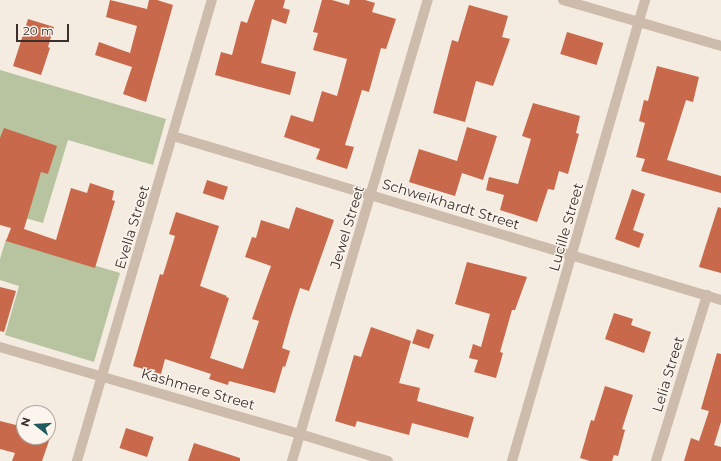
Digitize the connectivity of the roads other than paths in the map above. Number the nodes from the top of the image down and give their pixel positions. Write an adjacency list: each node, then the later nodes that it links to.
1 (212, 0): 7 (street, Evella Street)
2 (428, 0): 8 (street, Jewel Street)
3 (563, 0): 5 (street)
4 (645, 0): 5 (street, Lucille Street)
5 (638, 22): 6 (street); 9 (street, Lucille Street)
6 (721, 46)
7 (173, 136): 8 (street, Schweikhardt Street); 13 (street, Evella Street)
8 (371, 195): 9 (street, Schweikhardt Street); 14 (street, Jewel Street)
9 (572, 255): 10 (street, Schweikhardt Street); 18 (street, Lucille Street)
10 (706, 295): 11 (street, Schweikhardt Street); 19 (street, Lelia Street)
11 (721, 300)
12 (0, 346): 13 (street, Kashmere Street)
13 (102, 377): 14 (street, Kashmere Street); 15 (street, Evella Street)
14 (300, 434): 16 (street, Jewel Street); 17 (street, Kashmere Street)
15 (77, 461)
16 (292, 461)
17 (388, 461)
18 (512, 461)
19 (656, 461)

